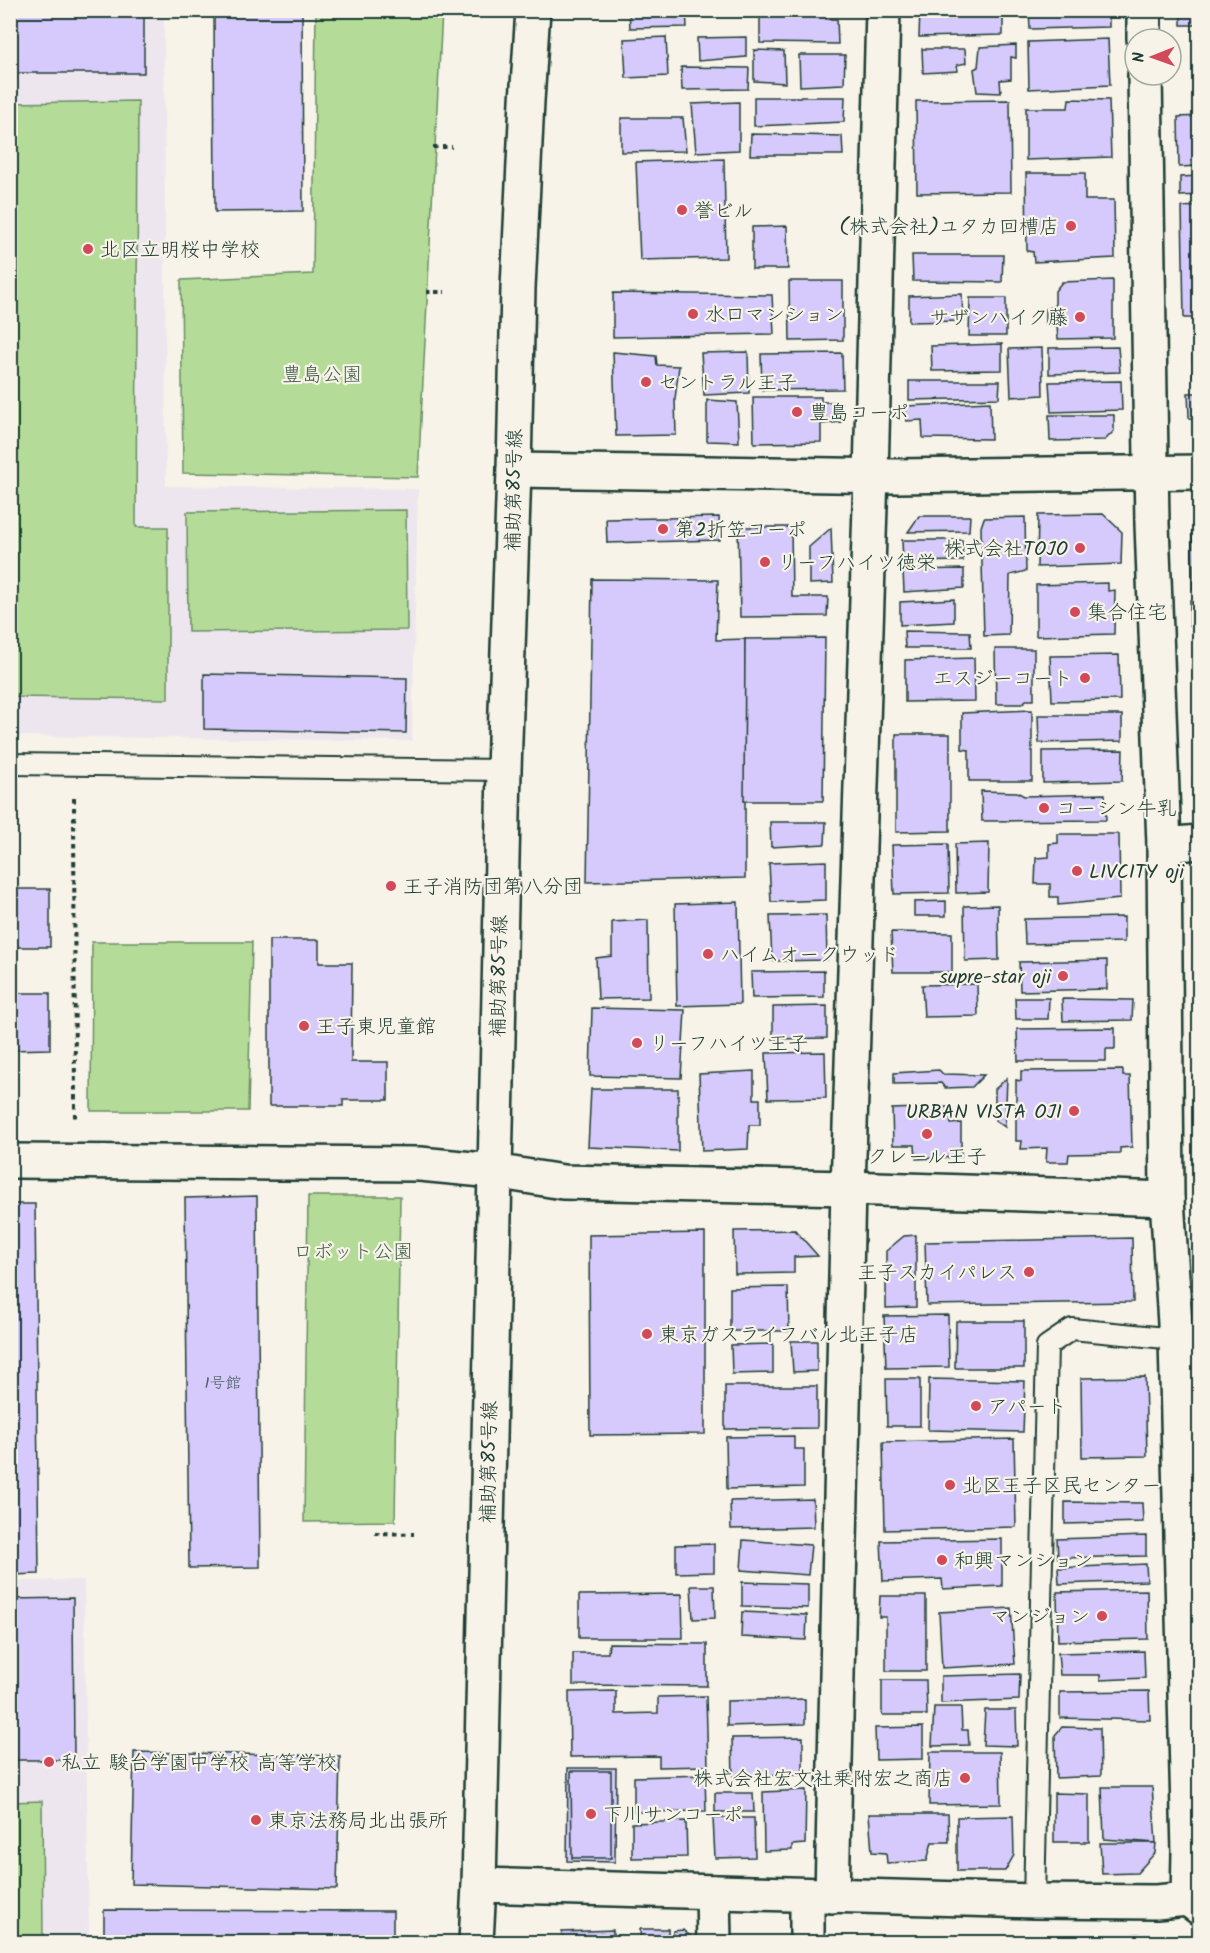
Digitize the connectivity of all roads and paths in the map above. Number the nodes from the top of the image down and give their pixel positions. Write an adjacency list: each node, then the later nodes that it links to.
1 (533, 10): 10 (street, 補助第85号線)
2 (883, 10): 13 (street)
3 (1144, 10): 4 (street)
4 (1144, 27)
5 (1145, 87): 11 (street)
6 (433, 147): 7 (path)
7 (452, 147)
8 (426, 292): 9 (path)
9 (445, 292)
10 (514, 470): 13 (street); 16 (street, 補助第85号線)
11 (1151, 472): 12 (street); 13 (street); 18 (street)
12 (1200, 472)
13 (872, 475): 22 (street)
14 (10, 764): 15 (lane)
15 (74, 765): 16 (lane); 19 (path)
16 (504, 770): 21 (street, 補助第85号線)
17 (1200, 842): 18 (street)
18 (1164, 845): 23 (street)
19 (75, 1130)
20 (10, 1161): 21 (street)
21 (494, 1171): 22 (street); 28 (street, 補助第85号線)
22 (848, 1188): 23 (street); 30 (street)
23 (1167, 1199): 24 (street)
24 (1176, 1339): 25 (street); 31 (lane)
25 (1189, 1429): 32 (street)
26 (375, 1533): 27 (path)
27 (414, 1534)
28 (479, 1885): 29 (street); 33 (street, 補助第85号線)
29 (713, 1892): 30 (street); 34 (street)
30 (819, 1895): 31 (street); 35 (street)
31 (1034, 1901): 32 (street)
32 (1194, 1904)
33 (476, 1942)
34 (714, 1942)
35 (807, 1942)

